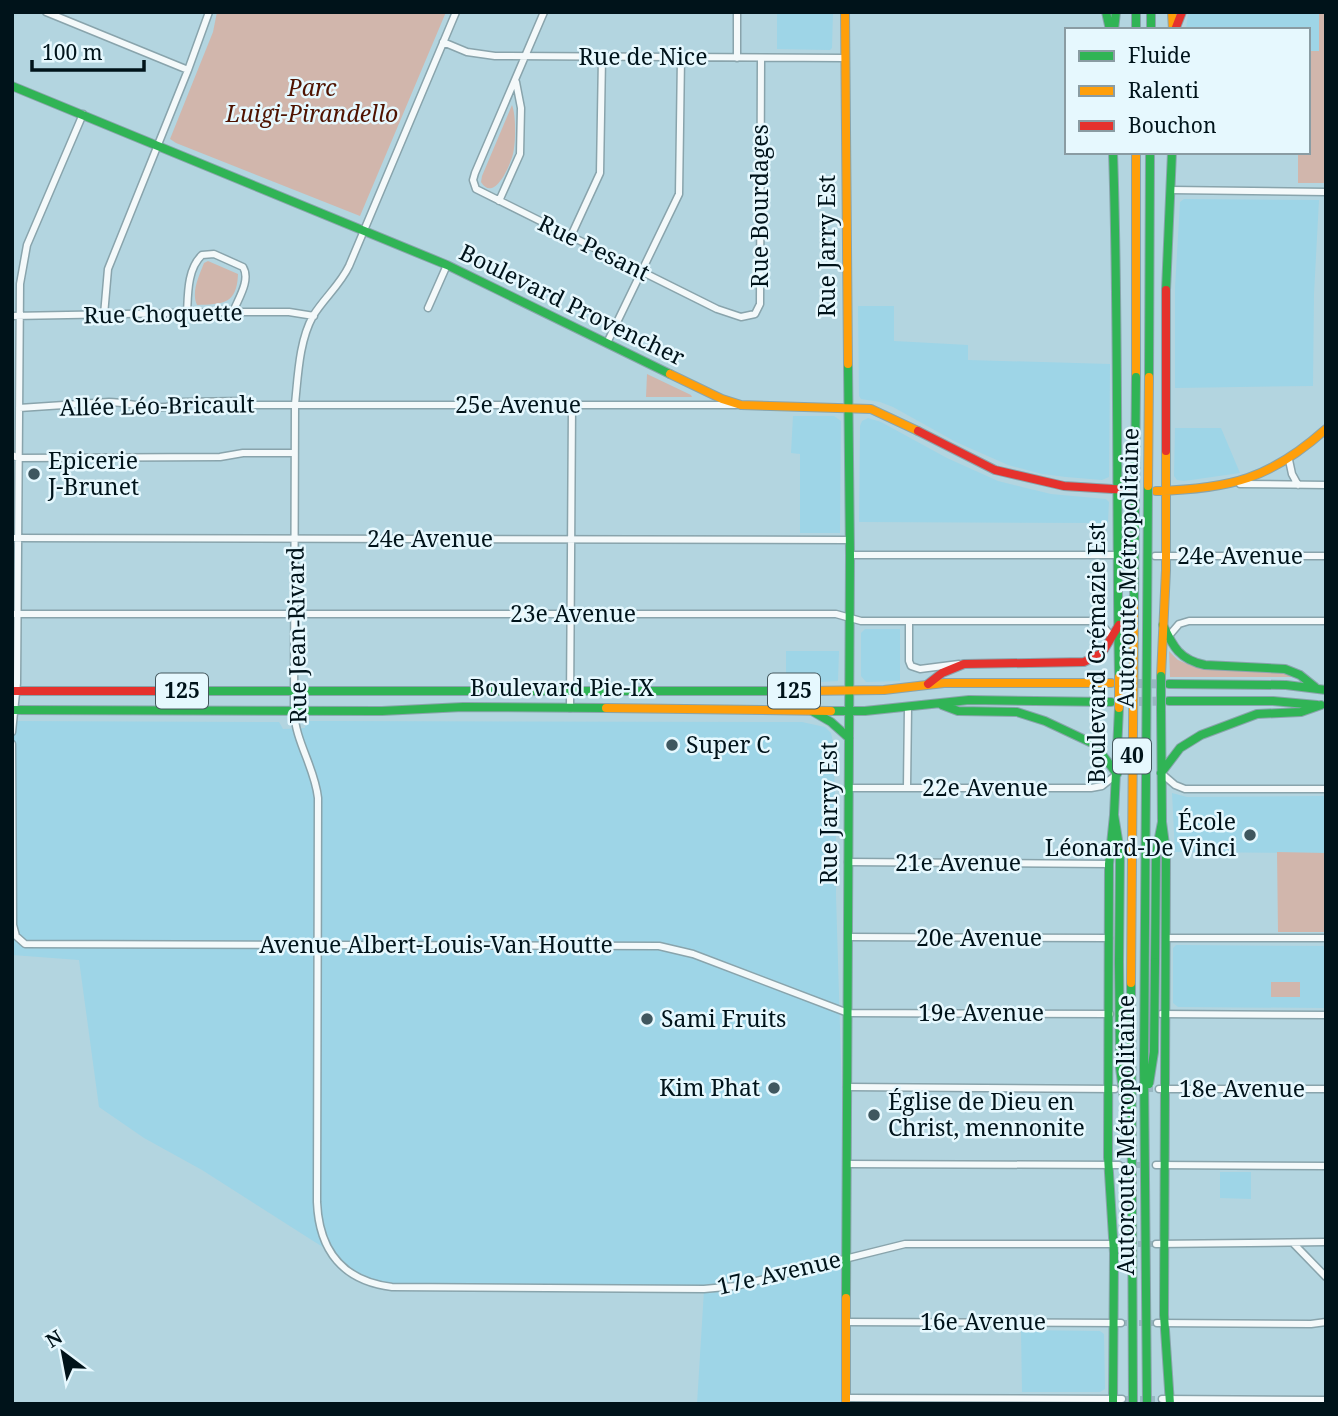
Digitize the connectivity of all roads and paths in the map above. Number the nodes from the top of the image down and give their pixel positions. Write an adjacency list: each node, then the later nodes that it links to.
1 (46, 12): 16 (street)
2 (209, 12): 16 (street)
3 (456, 12): 9 (street, Rue Jean-Rivard)
4 (544, 12): 10 (street)
5 (737, 12): 13 (street)
6 (845, 12): 15 (main road, Rue Jarry Est)
7 (1182, 12): 8 (main road)
8 (1175, 28)
9 (443, 42): 10 (street, Rue de Nice); 28 (street, Rue Jean-Rivard)
10 (525, 57): 11 (street, Rue de Nice); 17 (street)
11 (602, 57): 12 (street, Rue de Nice); 29 (street)
12 (681, 57): 13 (street, Rue de Nice); 31 (street)
13 (737, 58): 14 (street, Rue de Nice)
14 (761, 58): 15 (street, Rue de Nice); 33 (street, Rue Bourdages)
15 (845, 58): 43 (main road, Rue Jarry Est)
16 (188, 70): 20 (street)
17 (516, 80): 27 (street); 27 (street, Rue Pesant)
18 (12, 86): 19 (main road, Boulevard Provencher)
19 (83, 114): 20 (main road, Boulevard Provencher); 37 (street)
20 (158, 145): 28 (main road, Boulevard Provencher); 36 (street)
21 (1113, 154): 52 (main road, Boulevard Crémazie Est)
22 (1136, 154): 124 (main road, Autoroute Métropolitaine / 40, bridge)
23 (1150, 154): 123 (main road, Autoroute Métropolitaine / 40, bridge)
24 (1172, 154): 25 (main road)
25 (1171, 190): 26 (street); 55 (main road)
26 (1326, 192)
27 (499, 201): 29 (street, Rue Pesant)
28 (365, 230): 30 (main road, Boulevard Provencher); 38 (street, Rue Jean-Rivard)
29 (571, 236): 31 (street, Rue Pesant)
30 (447, 264): 32 (street); 39 (main road, Boulevard Provencher)
31 (643, 272): 33 (street, Rue Pesant); 39 (street)
32 (428, 308)
33 (717, 309)
34 (233, 312): 35 (street, Rue Choquette); 35 (street); 38 (street, Rue Choquette)
35 (187, 314): 36 (street, Rue Choquette)
36 (104, 315): 37 (street, Rue Choquette)
37 (15, 316): 44 (street)
38 (314, 316): 40 (street, Rue Jean-Rivard)
39 (607, 343): 42 (main road, Boulevard Provencher)
40 (295, 404): 41 (street, 25e Avenue); 44 (street, Allée Léo-Bricault); 46 (street, Rue Jean-Rivard)
41 (572, 405): 42 (street, 25e Avenue); 58 (street)
42 (741, 405): 43 (main road, Boulevard Provencher)
43 (848, 407): 52 (main road, Boulevard Provencher); 59 (main road, Rue Jarry Est)
44 (19, 408): 47 (street)
45 (1326, 429): 48 (main road)
46 (294, 453): 47 (street); 57 (street, Rue Jean-Rivard)
47 (15, 457): 56 (street)
48 (1289, 460): 49 (main road); 50 (street)
49 (1236, 484): 50 (street); 55 (main road)
50 (1298, 485): 51 (street)
51 (1326, 485)
52 (1116, 489): 53 (main road, Boulevard Provencher); 61 (main road, Boulevard Crémazie Est)
53 (1128, 490)
54 (1156, 491): 55 (main road)
55 (1167, 491): 64 (main road)
56 (15, 538): 57 (street, 24e Avenue); 66 (street)
57 (294, 539): 58 (street, 24e Avenue); 67 (street, Rue Jean-Rivard)
58 (572, 539): 59 (street, 24e Avenue); 68 (street)
59 (849, 540): 60 (main road, Rue Jarry Est)
60 (850, 555): 61 (street); 69 (main road, Rue Jarry Est)
61 (1117, 555): 62 (street); 72 (main road, Boulevard Crémazie Est)
62 (1128, 555)
63 (1155, 556): 64 (street, 24e Avenue)
64 (1166, 556): 65 (street, 24e Avenue); 73 (main road)
65 (1326, 556)
66 (15, 614): 67 (street, 23e Avenue); 84 (street)
67 (294, 614): 68 (street, 23e Avenue); 85 (street, Rue Jean-Rivard)
68 (571, 614): 69 (street, 23e Avenue); 86 (street)
69 (849, 618): 70 (street, 23e Avenue); 87 (main road, Rue Jarry Est)
70 (909, 621): 75 (street, 23e Avenue); 78 (street)
71 (1326, 621): 74 (street)
72 (1119, 625): 75 (main road); 77 (main road, Boulevard Crémazie Est)
73 (1163, 625): 74 (main road); 76 (main road)
74 (1168, 636): 76 (street); 82 (main road)
75 (1112, 637): 77 (street); 78 (main road)
76 (1162, 646): 101 (main road, bridge)
77 (1119, 649): 102 (main road, Boulevard Crémazie Est, bridge)
78 (964, 664): 80 (main road)
79 (1111, 683): 80 (main road, Boulevard Pie-IX / 125)
80 (928, 684): 87 (main road, Boulevard Pie-IX / 125)
81 (1169, 684): 82 (main road)
82 (1315, 687): 83 (main road)
83 (1326, 690)
84 (14, 691): 85 (main road, Boulevard Pie-IX / 125); 94 (street)
85 (294, 691): 86 (main road, Boulevard Pie-IX / 125); 95 (street, Rue Jean-Rivard)
86 (570, 691): 87 (main road, Boulevard Pie-IX / 125); 92 (street)
87 (850, 691): 97 (main road, Rue Jarry Est)
88 (1169, 701): 91 (main road)
89 (1111, 702): 90 (main road, Boulevard Pie-IX / 125)
90 (940, 704): 93 (main road, Boulevard Pie-IX / 125); 102 (main road)
91 (1323, 706): 101 (main road)
92 (570, 708): 95 (main road, Boulevard Pie-IX / 125); 96 (main road, Boulevard Pie-IX / 125)
93 (908, 708): 97 (main road, Boulevard Pie-IX / 125); 103 (street)
94 (13, 710): 95 (main road, Boulevard Pie-IX / 125); 98 (street)
95 (294, 711): 114 (street, Rue Jean-Rivard)
96 (812, 711): 97 (main road, Boulevard Pie-IX / 125); 99 (main road)
97 (849, 711): 99 (main road, Rue Jarry Est)
98 (12, 732)
99 (849, 738): 104 (main road, Rue Jarry Est)
100 (13, 746): 114 (street, Avenue Albert-Louis-Van Houtte)
101 (1161, 773): 105 (street); 107 (main road)
102 (1116, 774): 103 (street, 22e Avenue); 106 (main road, Boulevard Crémazie Est)
103 (907, 787): 104 (street, 22e Avenue)
104 (849, 788): 108 (main road, Rue Jarry Est)
105 (1326, 789)
106 (1114, 815): 109 (main road, Boulevard Crémazie Est); 124 (main road, bridge)
107 (1162, 822): 112 (main road); 123 (main road, bridge)
108 (848, 862): 109 (street, 21e Avenue); 110 (main road, Rue Jarry Est)
109 (1109, 864): 111 (main road, Boulevard Crémazie Est)
110 (848, 937): 111 (street, 20e Avenue); 115 (main road, Rue Jarry Est)
111 (1109, 938): 116 (main road, Boulevard Crémazie Est)
112 (1166, 939): 113 (street); 117 (main road)
113 (1326, 939)
114 (318, 945): 115 (street, Avenue Albert-Louis-Van Houtte); 135 (street, Rue Jean-Rivard)
115 (848, 1013): 116 (street, 19e Avenue); 119 (main road, Rue Jarry Est)
116 (1112, 1014): 120 (main road, Boulevard Crémazie Est)
117 (1163, 1014): 118 (street); 121 (main road)
118 (1326, 1015)
119 (848, 1087): 120 (street); 125 (main road, Rue Jarry Est)
120 (1112, 1089): 126 (main road, Boulevard Crémazie Est)
121 (1162, 1089): 122 (street, 18e Avenue); 128 (main road)
122 (1326, 1089)
123 (1144, 1111): 146 (main road, Autoroute Métropolitaine / 40, bridge)
124 (1130, 1135): 145 (main road, Autoroute Métropolitaine / 40, bridge)
125 (847, 1164): 126 (street); 134 (main road, Rue Jarry Est)
126 (1109, 1164): 127 (street); 132 (main road, Boulevard Crémazie Est)
127 (1119, 1165)
128 (1160, 1165): 129 (street); 133 (main road)
129 (1326, 1166)
130 (1326, 1242): 131 (street)
131 (1292, 1243): 133 (street); 136 (street)
132 (1117, 1244): 134 (street, 17e Avenue); 139 (main road, Boulevard Crémazie Est)
133 (1160, 1244): 140 (main road)
134 (847, 1258): 135 (street, 17e Avenue); 137 (main road, Rue Jarry Est)
135 (355, 1276)
136 (1326, 1276)
137 (846, 1322): 139 (street, 16e Avenue); 142 (main road, Rue Jarry Est)
138 (1326, 1322): 140 (street)
139 (1117, 1323): 143 (main road, Boulevard Crémazie Est)
140 (1161, 1323): 144 (main road)
141 (1326, 1400): 144 (street)
142 (846, 1401): 143 (street)
143 (1116, 1401)
144 (1167, 1401)
145 (1133, 1404)
146 (1147, 1404)

